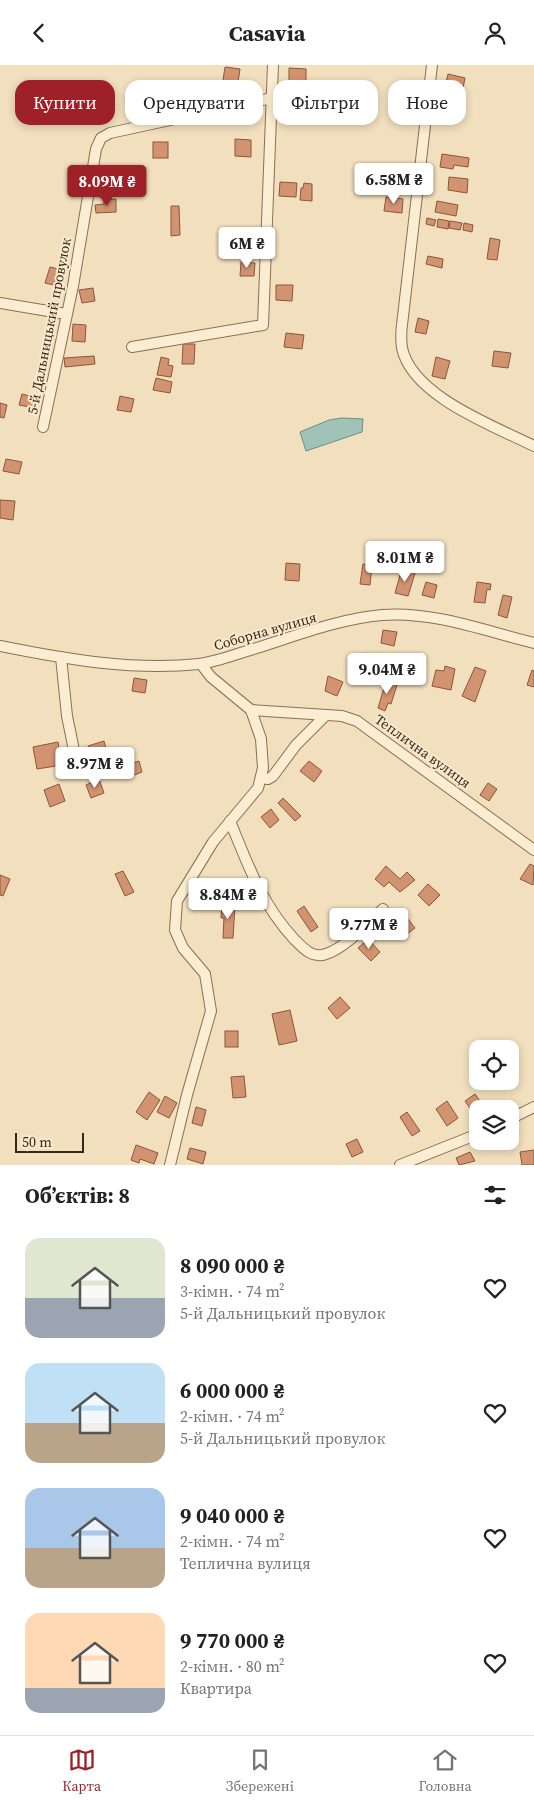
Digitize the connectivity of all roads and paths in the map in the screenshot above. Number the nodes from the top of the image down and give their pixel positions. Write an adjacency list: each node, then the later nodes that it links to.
1 (273, 65): 3 (street)
2 (432, 65): 8 (street)
3 (272, 98): 5 (street, 5-й Дальницький провулок); 6 (street)
4 (0, 303): 5 (street)
5 (66, 314): 7 (street, 5-й Дальницький провулок)
6 (132, 347)
7 (43, 427)
8 (534, 446)
9 (534, 643): 12 (street, Соборна вулиця)
10 (0, 646): 11 (street, Соборна вулиця)
11 (61, 657): 12 (street, Соборна вулиця); 15 (street)
12 (201, 663): 13 (street)
13 (251, 710): 14 (street, Теплична вулиця); 16 (street)
14 (326, 715): 16 (street); 18 (street, Теплична вулиця)
15 (76, 760)
16 (262, 778): 17 (street)
17 (230, 821): 19 (street); 23 (street)
18 (534, 850)
19 (384, 909)
20 (534, 1107): 21 (street)
21 (519, 1114)
22 (469, 1138): 24 (street)
23 (170, 1165)
24 (400, 1165)

